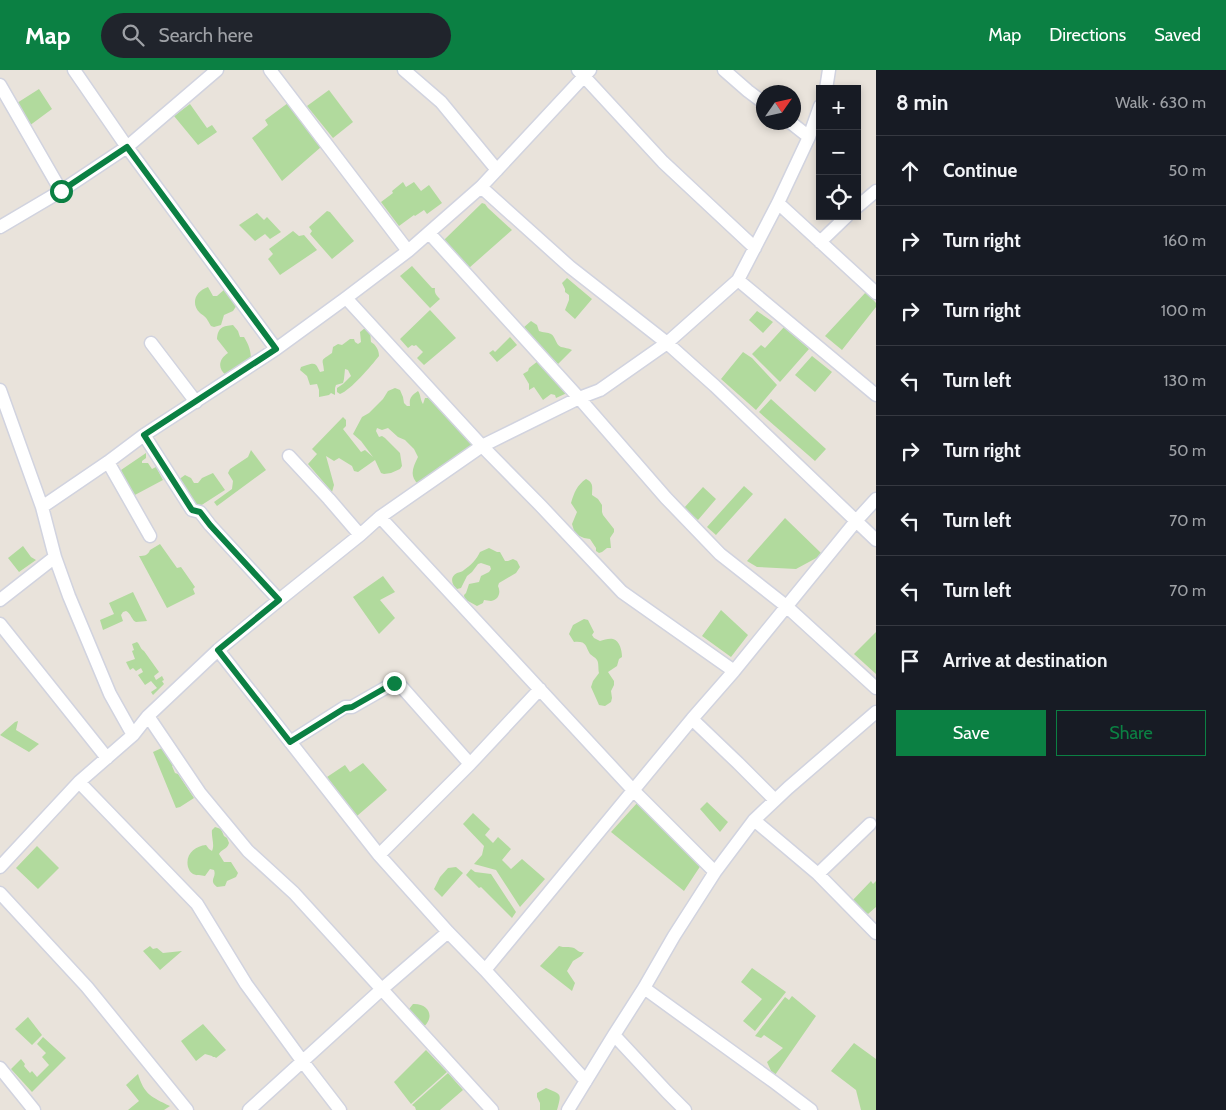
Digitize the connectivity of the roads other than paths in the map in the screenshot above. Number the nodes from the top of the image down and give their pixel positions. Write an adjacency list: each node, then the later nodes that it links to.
1 (74, 70): 14 (street)
2 (217, 70): 14 (street)
3 (270, 70): 26 (street)
4 (404, 70): 15 (street)
5 (724, 70): 10 (street)
6 (829, 70): 9 (street)
7 (584, 72): 15 (street); 25 (street)
8 (0, 84): 17 (street)
9 (827, 85)
10 (756, 97)
11 (816, 117): 13 (street)
12 (800, 130): 13 (street)
13 (809, 137): 19 (street)
14 (127, 147): 17 (street); 32 (street)
15 (498, 170): 16 (street)
16 (481, 187): 23 (street); 31 (street)
17 (61, 191): 22 (street)
18 (876, 191): 20 (street)
19 (778, 204): 24 (street); 25 (street)
20 (861, 204)
21 (843, 220): 24 (street)
22 (0, 227)
23 (429, 233): 26 (street); 35 (street)
24 (820, 242): 28 (street)
25 (755, 248): 27 (street)
26 (408, 251): 29 (street)
27 (738, 280): 31 (street); 34 (street)
28 (876, 293)
29 (346, 298): 32 (street); 38 (street)
30 (151, 343): 36 (street)
31 (667, 343): 35 (street); 44 (street)
32 (276, 349): 36 (street)
33 (0, 390): 42 (street)
34 (876, 395)
35 (579, 398): 38 (street); 51 (street)
36 (196, 402): 37 (street)
37 (144, 435): 40 (street); 50 (street)
38 (482, 446): 43 (street); 54 (street)
39 (289, 456): 45 (street)
40 (108, 462): 42 (street); 46 (street)
41 (876, 499): 44 (street)
42 (42, 507): 48 (street)
43 (380, 517): 45 (street); 56 (street)
44 (856, 520): 47 (street); 51 (street)
45 (360, 535): 50 (street)
46 (150, 536)
47 (876, 540)
48 (55, 557): 49 (street); 60 (street)
49 (0, 600)
50 (279, 600): 53 (street)
51 (786, 606): 54 (street); 55 (street)
52 (0, 624): 62 (street)
53 (218, 650): 58 (street); 61 (street)
54 (734, 672): 59 (street)
55 (876, 688)
56 (540, 689): 63 (street); 65 (street)
57 (876, 712): 66 (street)
58 (148, 716): 60 (street); 78 (street)
59 (692, 719): 65 (street); 66 (street)
60 (133, 735): 62 (street)
61 (290, 742): 63 (street); 69 (street)
62 (107, 758): 64 (street)
63 (470, 764): 69 (street)
64 (79, 782): 70 (street); 80 (street)
65 (633, 790): 71 (street); 76 (street)
66 (775, 800): 67 (street)
67 (754, 820): 71 (street); 72 (street)
68 (870, 824): 72 (street)
69 (380, 855): 74 (street)
70 (0, 867)
71 (715, 872): 77 (street)
72 (818, 874): 75 (street)
73 (0, 893): 84 (street)
74 (448, 932): 76 (street); 78 (street)
75 (876, 933)
76 (485, 970): 82 (street)
77 (644, 988): 79 (street); 90 (street)
78 (382, 989): 80 (street); 87 (street)
79 (614, 1035): 82 (street); 89 (street)
80 (303, 1062): 85 (street); 86 (street)
81 (0, 1068): 83 (street)
82 (586, 1081): 88 (street)
83 (34, 1110)
84 (187, 1110)
85 (249, 1110)
86 (340, 1110)
87 (492, 1110)
88 (568, 1110)
89 (685, 1110)
90 (810, 1110)

